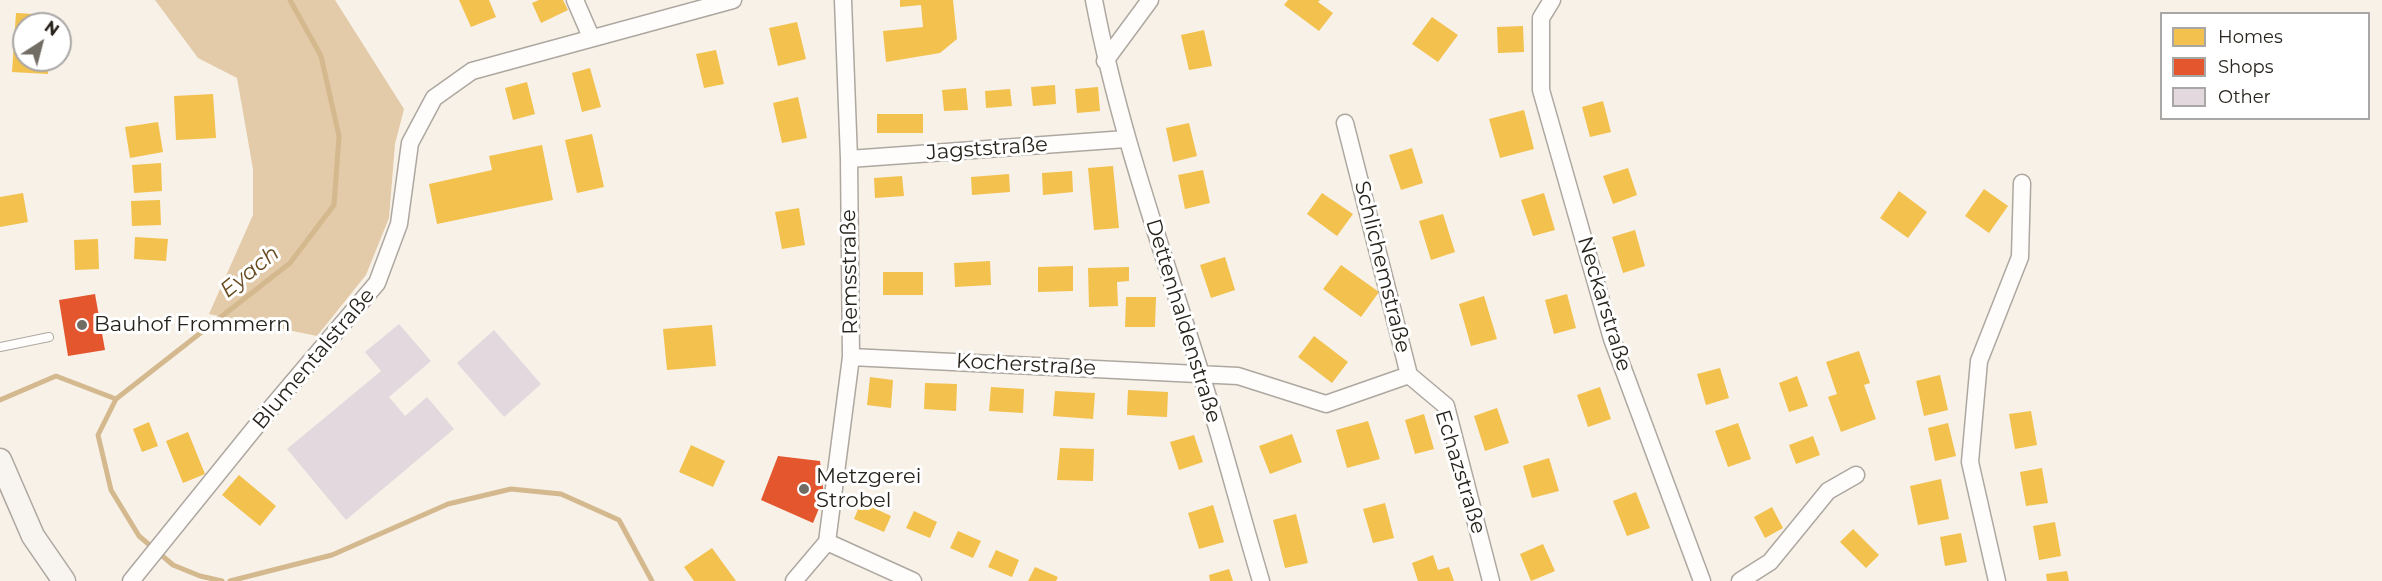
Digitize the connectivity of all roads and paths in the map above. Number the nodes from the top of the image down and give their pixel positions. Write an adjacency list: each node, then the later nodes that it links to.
1 (575, 0): 7 (street)
2 (733, 0): 7 (street, Blumentalstraße)
3 (843, 0): 11 (street, Remsstraße)
4 (1094, 0): 8 (street, Dettenhaldenstraße)
5 (1150, 0): 8 (street)
6 (1552, 0): 27 (street, Neckarstraße)
7 (591, 37): 22 (street, Blumentalstraße)
8 (1106, 60): 10 (street, Dettenhaldenstraße)
9 (1345, 123): 17 (street, Schlichemstraße)
10 (1126, 139): 11 (street, Jagststraße); 16 (street, Dettenhaldenstraße)
11 (849, 159): 15 (street, Remsstraße)
12 (2022, 183): 29 (street)
13 (50, 337): 14 (lane)
14 (0, 347)
15 (851, 357): 16 (street, Kocherstraße); 20 (street, Remsstraße)
16 (1201, 373): 17 (street, Schlichemstraße); 25 (street, Dettenhaldenstraße)
17 (1409, 375): 26 (street, Echazstraße)
18 (0, 460): 21 (main road)
19 (1856, 474): 28 (street)
20 (827, 542): 23 (street); 24 (street)
21 (64, 581)
22 (131, 581)
23 (794, 581)
24 (913, 581)
25 (1261, 581)
26 (1491, 581)
27 (1702, 581)
28 (1740, 581)
29 (1997, 581)

